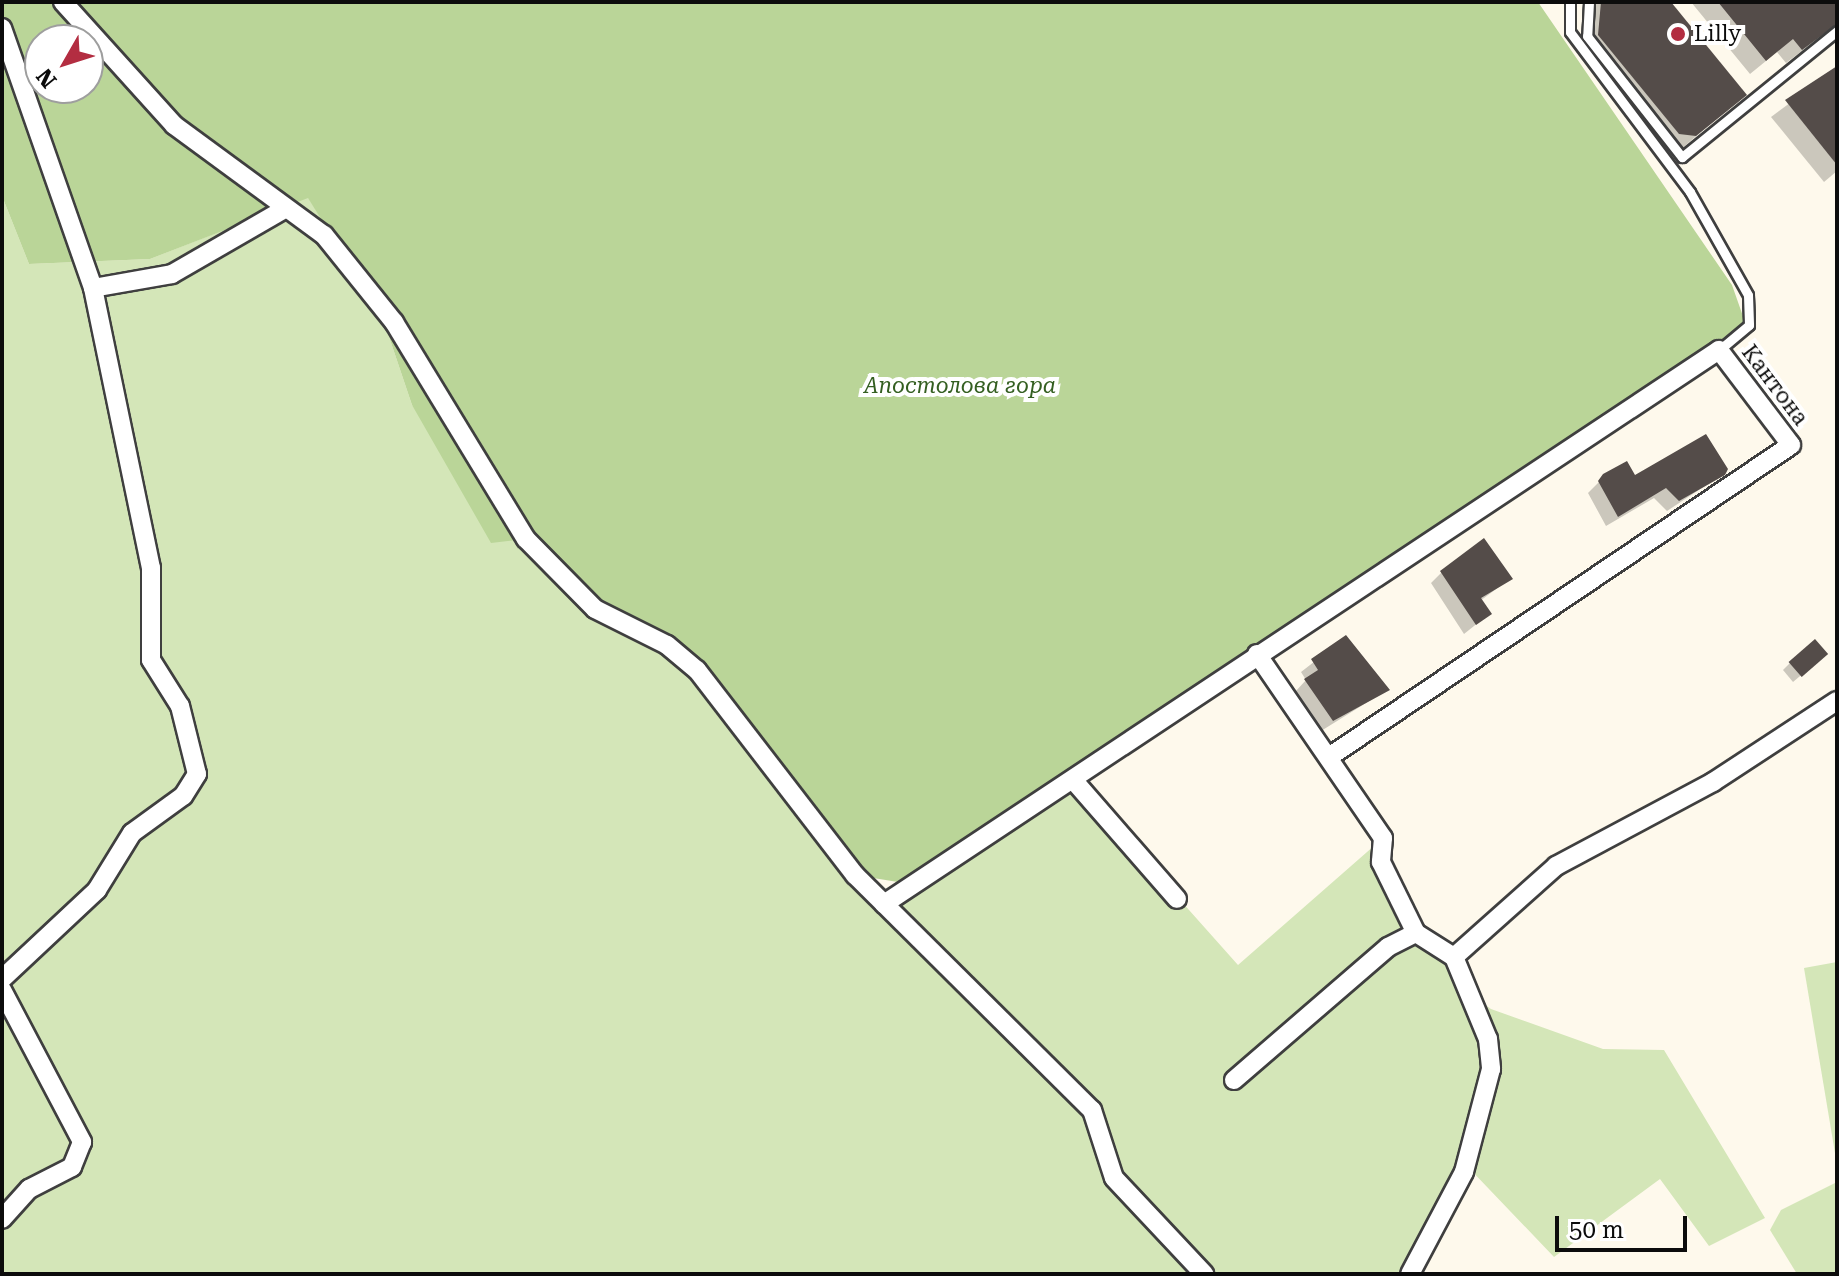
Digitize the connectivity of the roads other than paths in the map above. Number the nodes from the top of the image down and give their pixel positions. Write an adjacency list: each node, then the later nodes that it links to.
1 (63, 2): 6 (street)
2 (1570, 2): 8 (lane)
3 (1589, 2): 5 (lane)
4 (2, 28): 7 (street)
5 (1837, 31)
6 (281, 211): 7 (street); 14 (street)
7 (93, 288): 17 (street)
8 (1719, 350): 9 (street, Кантона); 11 (street, Кантона)
9 (1257, 654): 11 (street); 12 (street, Кантона)
10 (1837, 701): 16 (street)
11 (1329, 757): 15 (street)
12 (1075, 782): 13 (street); 14 (street, Кантона)
13 (1177, 899)
14 (884, 904): 21 (street)
15 (1416, 933): 16 (street); 19 (street)
16 (1454, 957): 22 (street)
17 (2, 979)
18 (2, 990): 20 (street)
19 (1234, 1080)
20 (2, 1219)
21 (1204, 1274)
22 (1410, 1274)

